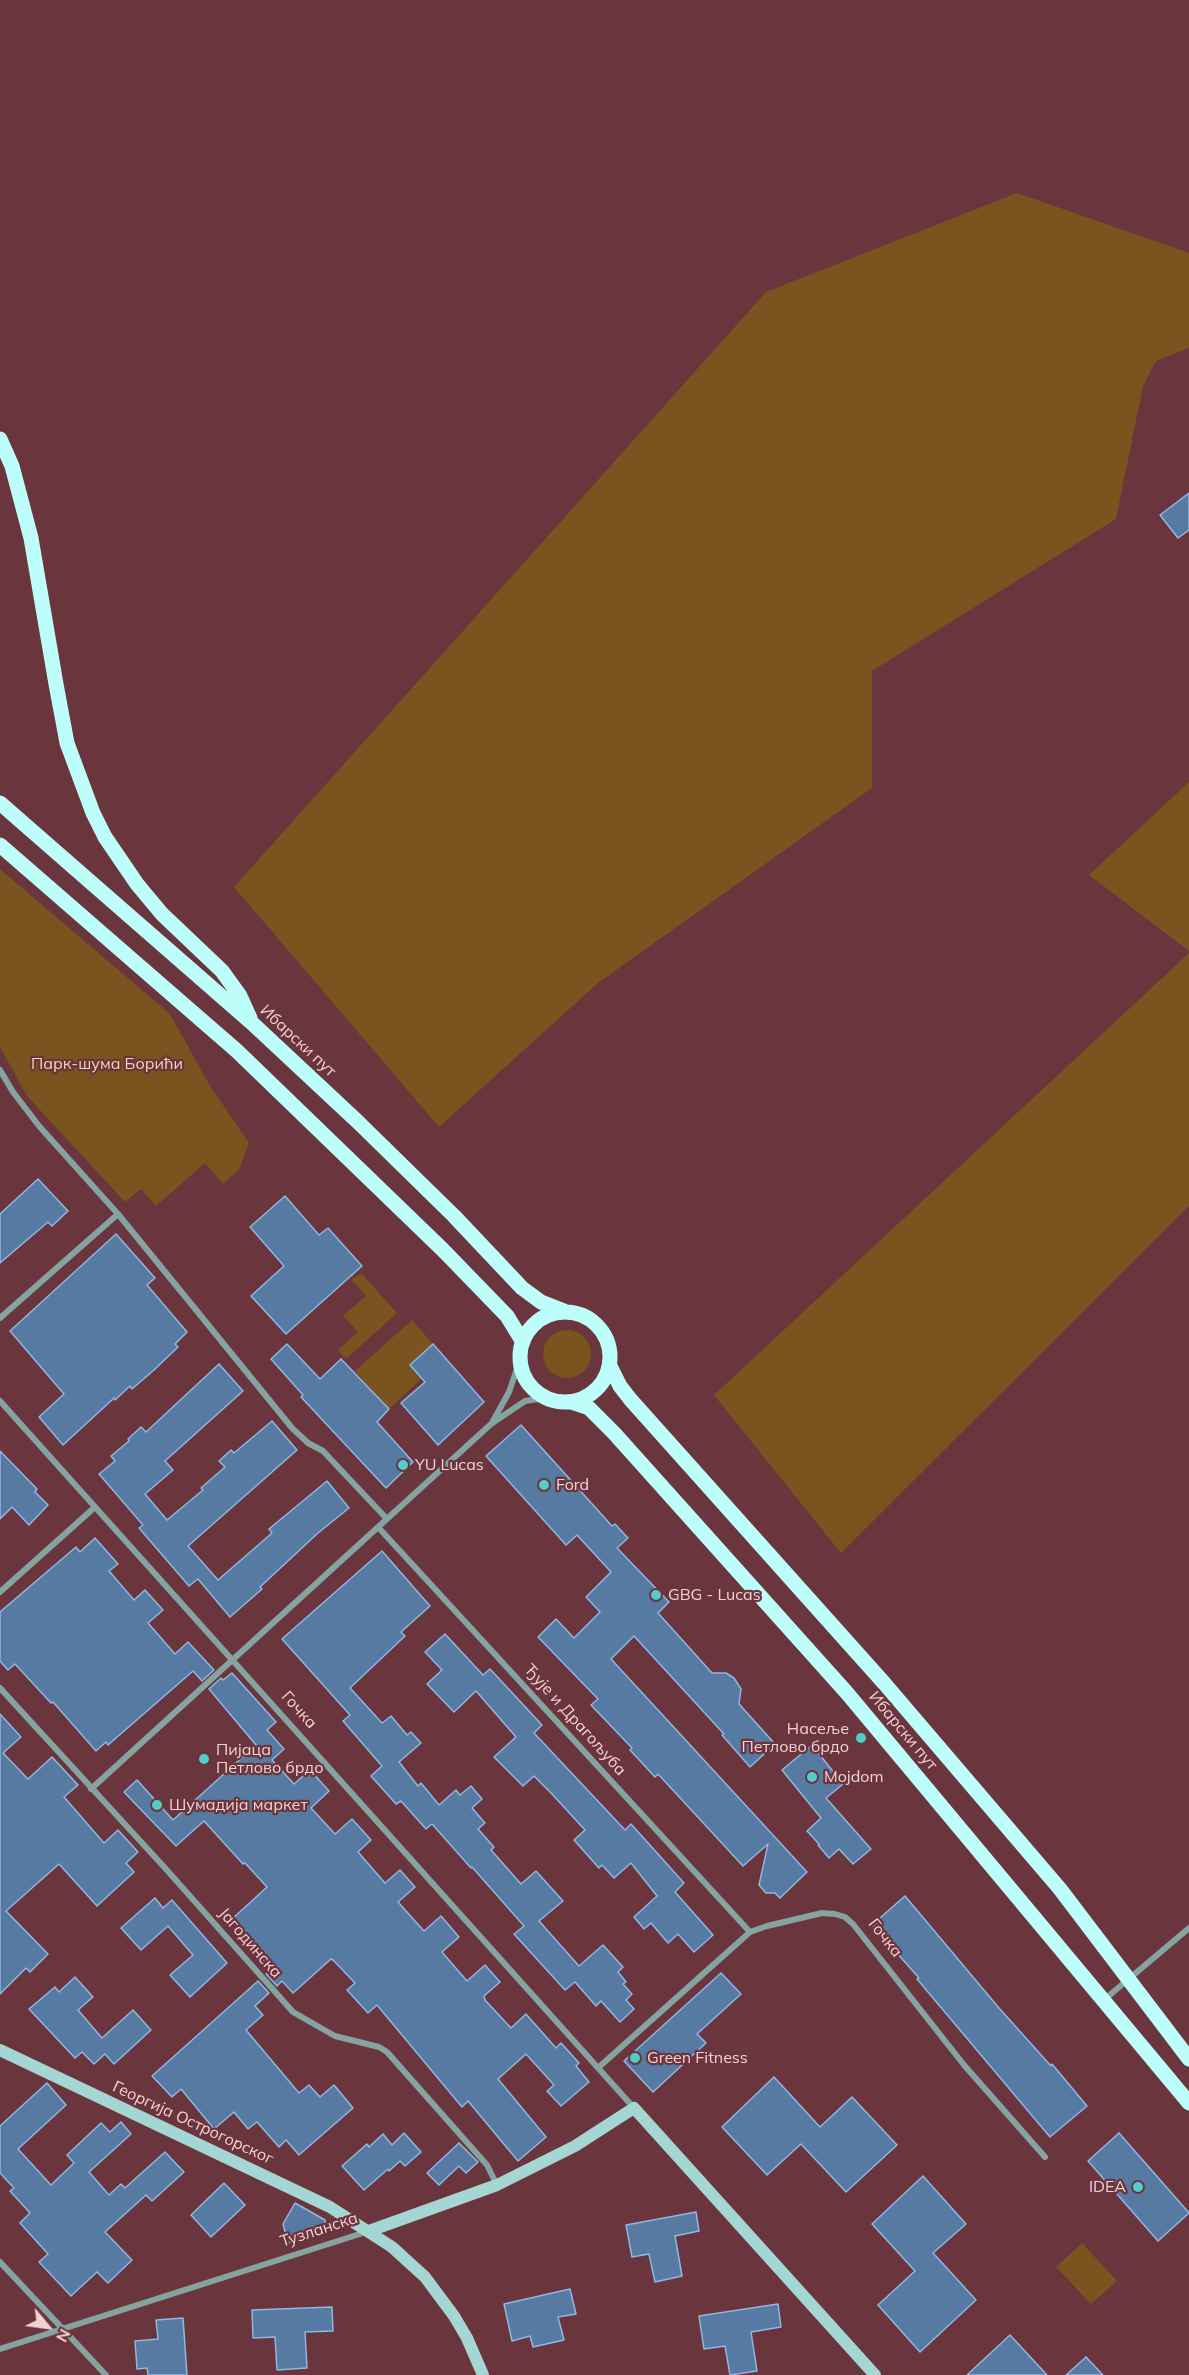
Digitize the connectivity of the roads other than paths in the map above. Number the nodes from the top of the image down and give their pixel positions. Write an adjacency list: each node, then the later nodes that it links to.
1 (0, 439): 4 (main road)
2 (0, 803): 4 (main road, Ибарски пут)
3 (0, 845): 9 (main road)
4 (252, 1023): 7 (main road, Ибарски пут)
5 (0, 1070): 6 (street)
6 (118, 1214): 8 (street); 17 (street)
7 (564, 1311): 9 (main road); 11 (main road)
8 (0, 1318)
9 (523, 1342): 10 (main road)
10 (520, 1360): 13 (main road); 15 (street)
11 (610, 1366): 14 (main road); 25 (main road, Ибарски пут)
12 (0, 1401): 16 (street, Гочка)
13 (555, 1401): 14 (main road); 15 (street)
14 (571, 1402): 26 (main road, Ибарски пут)
15 (491, 1424): 17 (street)
16 (95, 1507): 19 (street); 20 (street, Гочка)
17 (387, 1519): 18 (street)
18 (378, 1527): 20 (street); 24 (street, Ђује и Драгољуба)
19 (0, 1592)
20 (232, 1661): 22 (street); 29 (street, Гочка)
21 (0, 1688): 22 (street, Јагодинска)
22 (91, 1789): 33 (street, Јагодинска)
23 (1189, 1928): 25 (street)
24 (750, 1932): 29 (street, Гочка); 32 (street, Гочка)
25 (1128, 1980): 26 (street); 28 (main road, Ибарски пут)
26 (1105, 1999): 30 (main road, Ибарски пут)
27 (0, 2050): 34 (street, Георгија Острогорског)
28 (1189, 2058)
29 (598, 2067): 31 (street, Гочка)
30 (1189, 2103)
31 (634, 2108): 33 (street, Тузланска); 40 (street, Гочка)
32 (1045, 2157)
33 (497, 2185): 34 (street, Тузланска)
34 (369, 2231): 36 (street, Тузланска); 39 (street, Георгија Острогорског)
35 (0, 2262): 36 (street)
36 (62, 2331): 37 (street, Тузланска); 38 (street)
37 (0, 2349)
38 (106, 2375)
39 (483, 2375)
40 (875, 2375)

